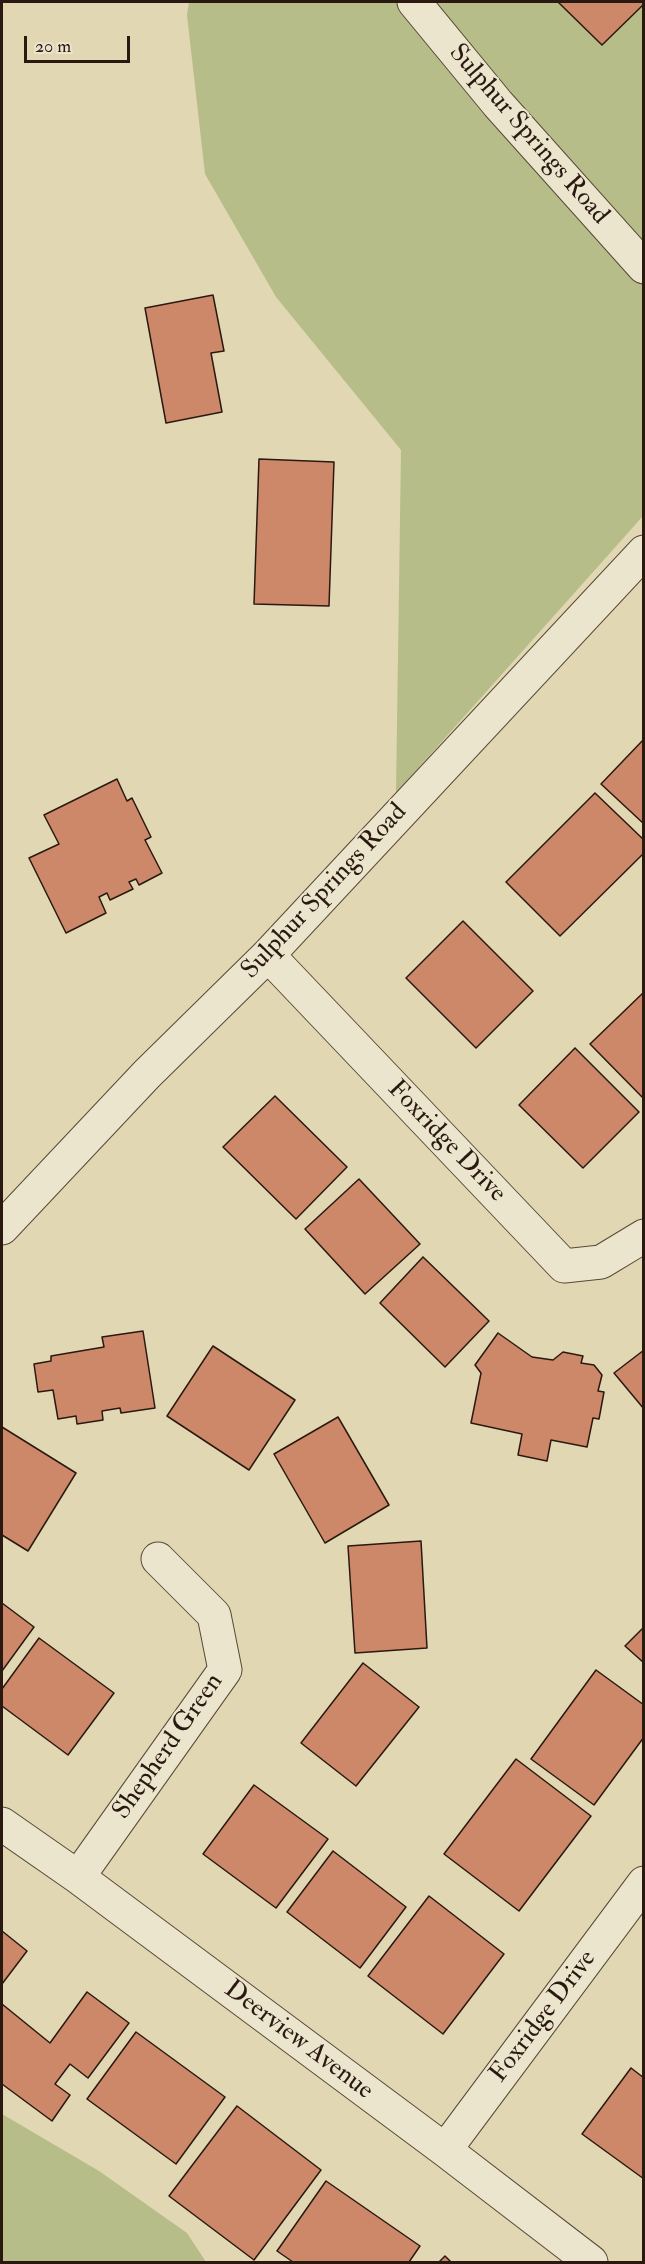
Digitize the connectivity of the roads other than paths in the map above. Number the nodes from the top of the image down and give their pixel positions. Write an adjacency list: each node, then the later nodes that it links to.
1 (414, 2): 2 (street, Sulphur Springs Road)
2 (644, 267)
3 (644, 552): 4 (street, Sulphur Springs Road)
4 (268, 955): 5 (street, Sulphur Springs Road); 6 (street, Foxridge Drive)
5 (2, 1228)
6 (644, 1236)
7 (158, 1559): 9 (street, Shepherd Green)
8 (2, 1824): 9 (street, Deerview Avenue)
9 (78, 1877): 11 (street, Deerview Avenue)
10 (644, 1883): 11 (street, Foxridge Drive)
11 (445, 2150): 12 (street, Deerview Avenue)
12 (591, 2262)

